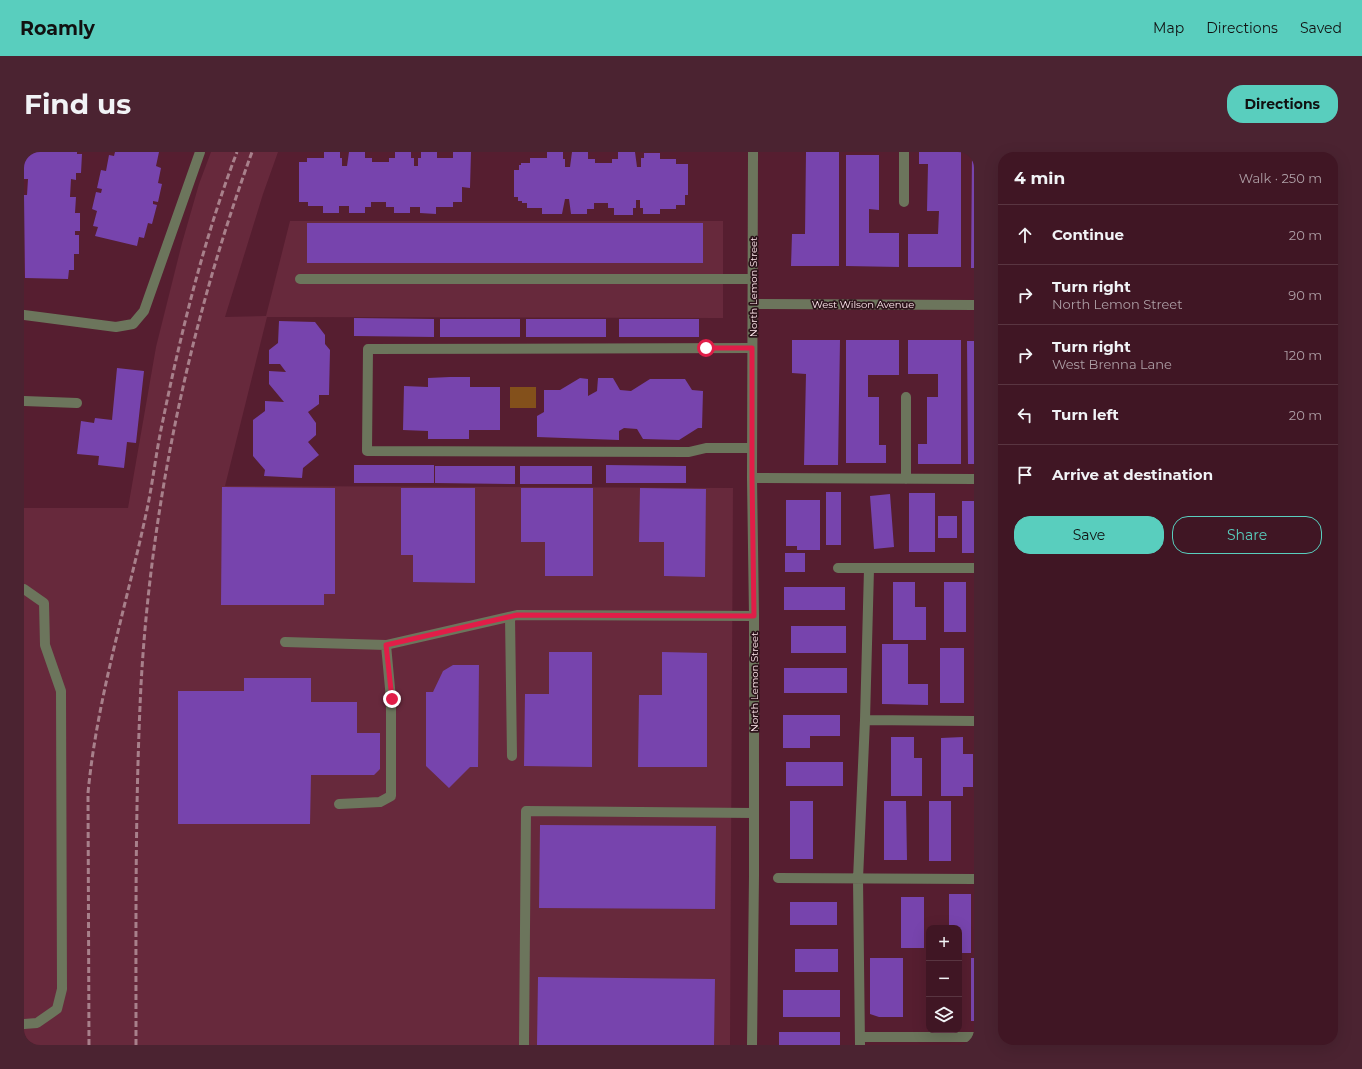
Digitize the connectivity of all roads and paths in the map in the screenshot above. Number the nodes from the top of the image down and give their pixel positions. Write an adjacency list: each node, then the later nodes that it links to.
1 (200, 152): 9 (street)
2 (753, 152): 6 (street, North Lemon Street)
3 (904, 152): 4 (street)
4 (904, 202)
5 (300, 279): 6 (street)
6 (753, 279): 7 (street, North Lemon Street)
7 (753, 304): 8 (street, West Wilson Avenue); 10 (street, North Lemon Street)
8 (974, 305)
9 (24, 315)
10 (752, 348): 14 (street, North Lemon Street); 14 (street)
11 (906, 397): 16 (street)
12 (24, 401): 13 (street)
13 (77, 403)
14 (752, 448): 15 (street, North Lemon Street)
15 (752, 478): 16 (street); 22 (street, North Lemon Street)
16 (906, 479): 17 (street)
17 (974, 479)
18 (838, 568): 20 (street)
19 (974, 568): 20 (street)
20 (869, 569): 26 (street)
21 (24, 589): 34 (street)
22 (754, 616): 23 (street); 30 (street, North Lemon Street)
23 (510, 617): 25 (street); 28 (street)
24 (285, 642): 25 (street)
25 (386, 645): 29 (street)
26 (865, 720): 27 (street); 32 (street)
27 (974, 721)
28 (512, 756)
29 (338, 804)
30 (754, 813): 37 (street); 38 (street, North Lemon Street)
31 (778, 878): 32 (street)
32 (858, 879): 33 (street); 36 (street)
33 (974, 879)
34 (24, 1024)
35 (974, 1038): 36 (street)
36 (860, 1041)
37 (524, 1045)
38 (752, 1045)

